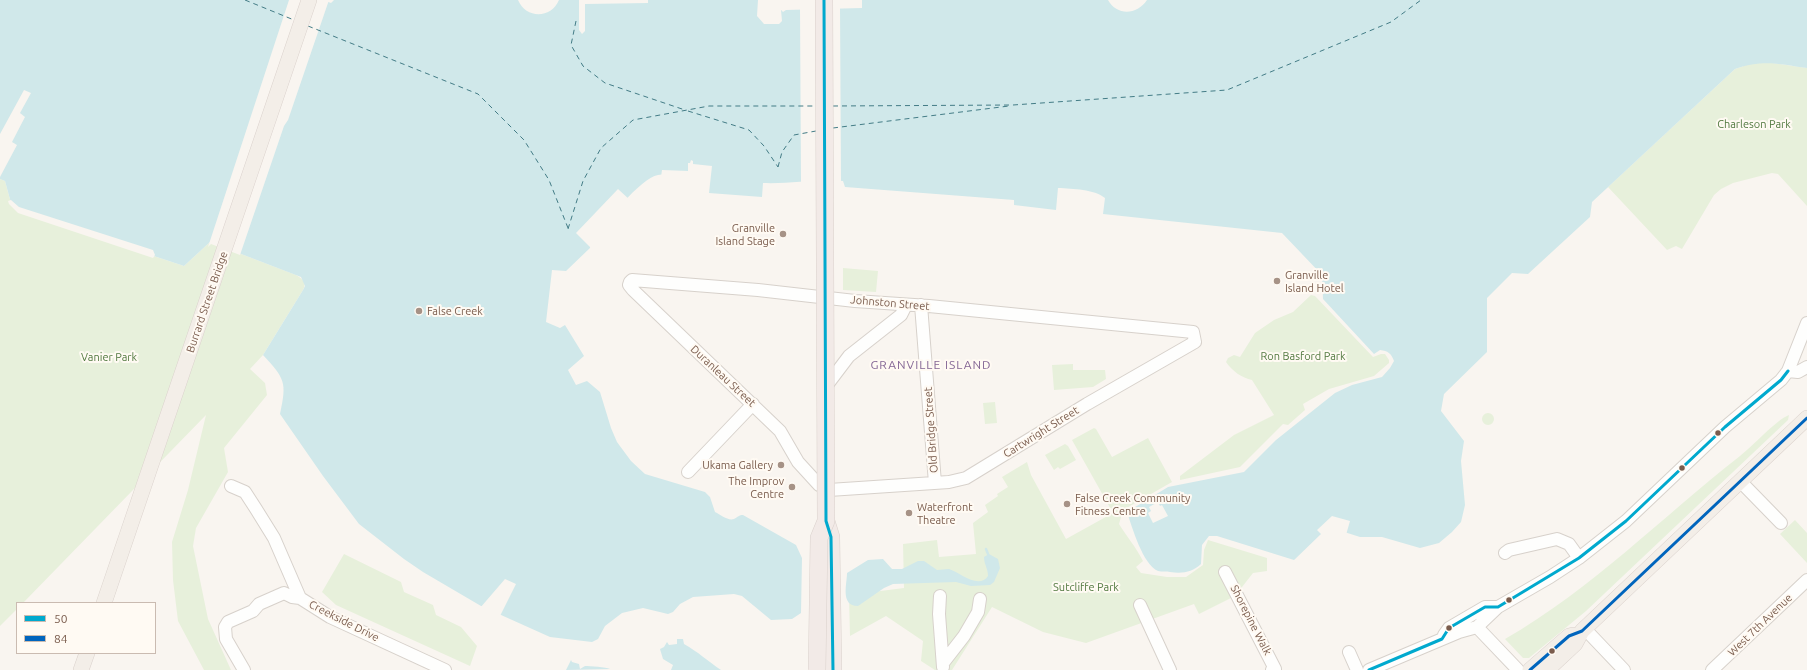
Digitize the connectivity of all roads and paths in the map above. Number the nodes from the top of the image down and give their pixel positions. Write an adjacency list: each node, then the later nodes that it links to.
1 (309, 0): 28 (main road, Burrard Street Bridge)
2 (824, 0): 17 (highway, bridge)
3 (630, 282): 4 (street, Johnston Street); 10 (street, Duranleau Street)
4 (906, 305): 5 (street, Johnston Street); 16 (street)
5 (921, 305): 7 (street, Johnston Street); 14 (street, Old Bridge Street)
6 (1807, 323): 9 (street)
7 (1150, 328): 14 (street, Cartwright Street)
8 (1807, 367): 9 (street)
9 (1788, 371): 20 (street)
10 (753, 404): 12 (street); 16 (street, Duranleau Street)
11 (1807, 418): 13 (main road)
12 (688, 472)
13 (1740, 481): 18 (street); 32 (main road)
14 (935, 483): 16 (street, Cartwright Street)
15 (231, 486): 22 (street, Creekside Drive)
16 (825, 493): 41 (street)
17 (826, 521): 40 (highway, bridge); 42 (highway)
18 (1781, 523)
19 (1505, 553): 20 (street)
20 (1579, 558): 30 (street)
21 (1225, 572): 44 (street, Shorepine Walk)
22 (290, 577): 24 (street); 26 (street, Creekside Drive)
23 (1807, 580): 51 (street, West 7th Avenue)
24 (284, 594): 26 (street); 38 (street)
25 (940, 596): 36 (street)
26 (300, 598): 39 (street, Creekside Drive)
27 (980, 599): 36 (street)
28 (104, 602)
29 (1140, 605): 43 (street)
30 (1498, 607): 31 (street); 33 (street)
31 (1479, 628): 33 (street); 47 (street)
32 (1583, 630): 48 (main road); 49 (main road); 50 (street)
33 (1442, 639): 46 (street)
34 (1349, 652): 45 (street)
35 (87, 654): 37 (main road)
36 (943, 666)
37 (82, 670)
38 (244, 670)
39 (445, 670)
40 (818, 670)
41 (830, 670)
42 (833, 670)
43 (1170, 670)
44 (1273, 670)
45 (1358, 670)
46 (1369, 670)
47 (1518, 670)
48 (1530, 670)
49 (1548, 670)
50 (1624, 670)
51 (1712, 670)

